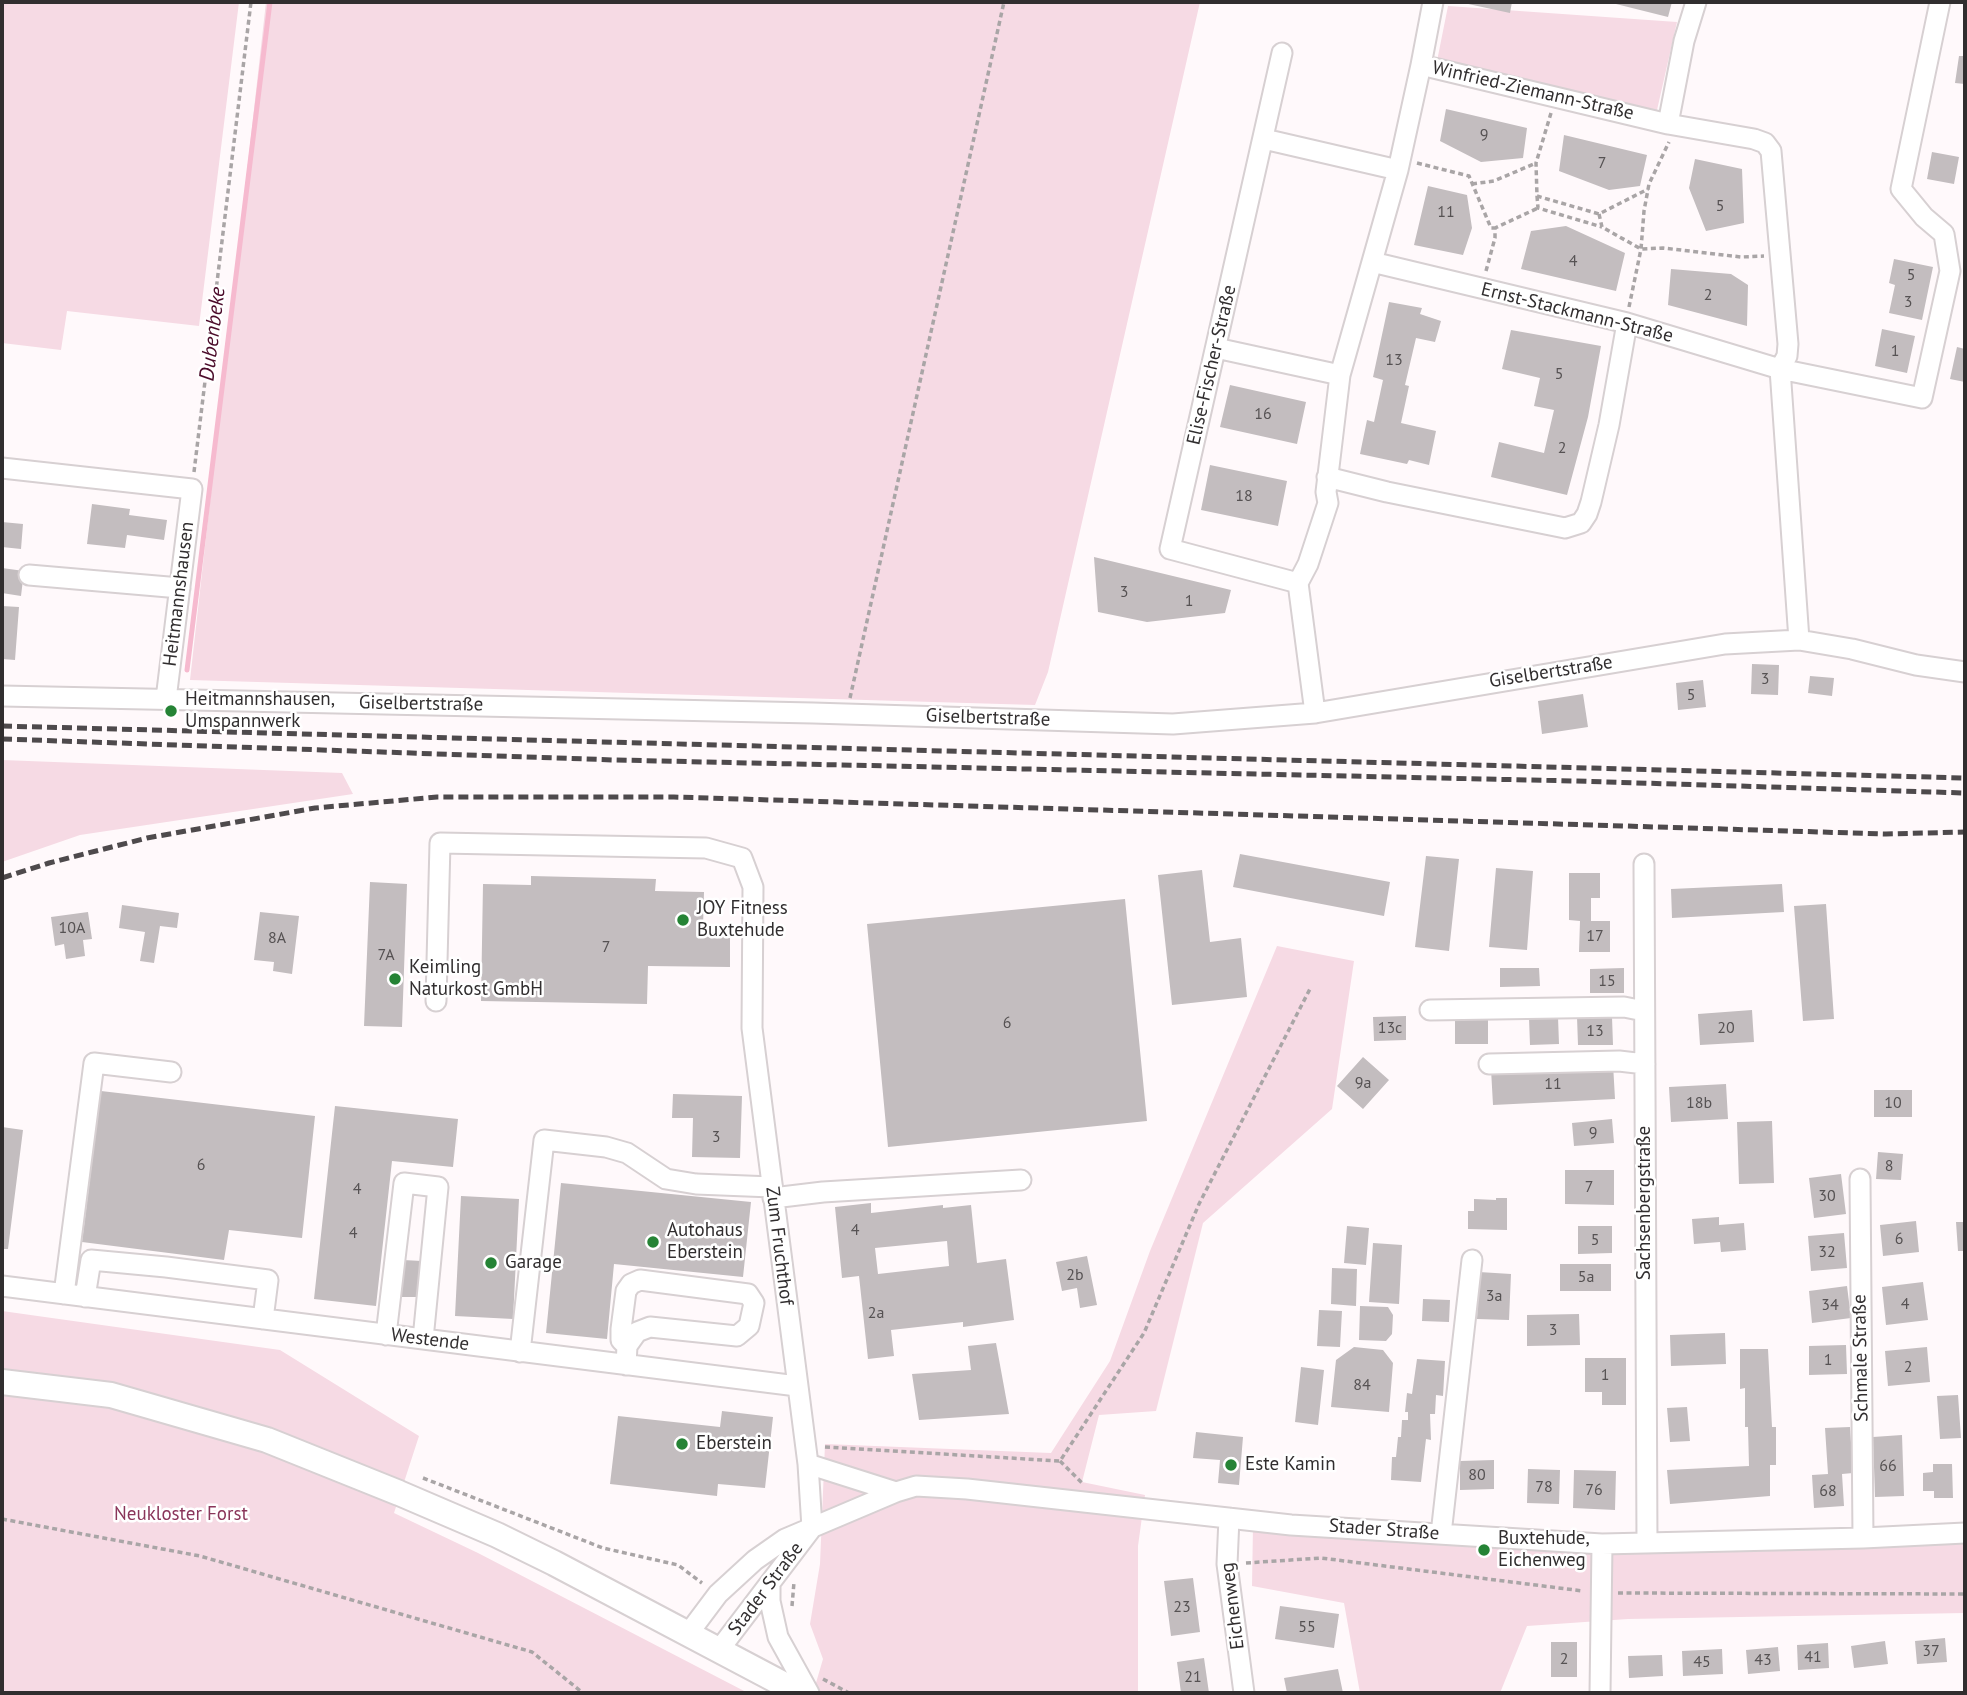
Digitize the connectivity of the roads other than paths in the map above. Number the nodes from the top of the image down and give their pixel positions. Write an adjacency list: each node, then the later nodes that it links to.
1 (1433, 2): 5 (street)
2 (1696, 2): 6 (street)
3 (1940, 2): 12 (street, Ernst-Stackmann-Straße)
4 (1282, 53): 7 (street, Elise-Fischer-Straße)
5 (1421, 65): 6 (street, Winfried-Ziemann-Straße); 8 (street, Winfried-Ziemann-Straße)
6 (1668, 124): 12 (street, Winfried-Ziemann-Straße)
7 (1264, 139): 8 (street); 11 (street, Elise-Fischer-Straße)
8 (1399, 165): 9 (street, Winfried-Ziemann-Straße)
9 (1372, 262): 10 (street, Ernst-Stackmann-Straße); 13 (street, Winfried-Ziemann-Straße)
10 (1627, 323): 12 (street, Ernst-Stackmann-Straße); 15 (street)
11 (1216, 348): 13 (street); 17 (street, Elise-Fischer-Straße)
12 (1780, 369): 19 (street, Winfried-Ziemann-Straße)
13 (1339, 375): 15 (street, Winfried-Ziemann-Straße)
14 (2, 468): 18 (street, Heitmannshausen)
15 (1327, 477): 17 (street, Winfried-Ziemann-Straße)
16 (29, 575): 18 (street)
17 (1298, 583): 23 (street)
18 (180, 588): 22 (street, Heitmannshausen)
19 (1799, 640): 20 (street, Giselbertstraße); 23 (street, Giselbertstraße)
20 (1965, 672)
21 (2, 696): 22 (street, Giselbertstraße)
22 (166, 699): 23 (street, Giselbertstraße)
23 (1315, 713)
24 (1644, 864): 27 (street, Sachsenbergstraße)
25 (436, 1001): 33 (street, Zum Fruchthof)
26 (1430, 1010): 27 (street)
27 (1644, 1011): 29 (street, Sachsenbergstraße)
28 (1489, 1063): 29 (street)
29 (1645, 1064): 52 (street, Sachsenbergstraße)
30 (171, 1072): 36 (street)
31 (1860, 1179): 51 (street, Schmale Straße)
32 (1021, 1180): 33 (street)
33 (772, 1192): 41 (street); 44 (street, Zum Fruchthof)
34 (1472, 1260): 50 (street)
35 (2, 1286): 36 (street, Westende)
36 (64, 1294): 37 (street, Westende)
37 (85, 1297): 38 (street, Westende); 38 (street)
38 (263, 1319): 39 (street, Westende)
39 (386, 1335): 40 (street, Westende); 40 (street)
40 (423, 1339): 41 (street, Westende)
41 (520, 1352): 42 (street, Westende)
42 (627, 1356): 42 (street); 44 (street, Westende)
43 (2, 1382): 55 (main road)
44 (797, 1386): 45 (street, Zum Fruchthof)
45 (806, 1455): 46 (street); 48 (street, Zum Fruchthof)
46 (896, 1492): 47 (street, Stader Straße); 48 (street, Stader Straße)
47 (1229, 1518): 50 (street, Stader Straße); 59 (street, Eichenweg)
48 (812, 1528): 54 (street, Stader Straße); 55 (street, Stader Straße)
49 (1965, 1532): 51 (street, Stader Straße)
50 (1441, 1534): 53 (street, Stader Straße)
51 (1863, 1538): 52 (street, Stader Straße)
52 (1647, 1542): 53 (street, Stader Straße)
53 (1602, 1544): 60 (street)
54 (770, 1583): 56 (street, Stader Straße); 58 (street)
55 (688, 1633): 56 (main road)
56 (719, 1650): 57 (main road)
57 (800, 1693)
58 (809, 1693)
59 (1244, 1693)
60 (1601, 1693)

